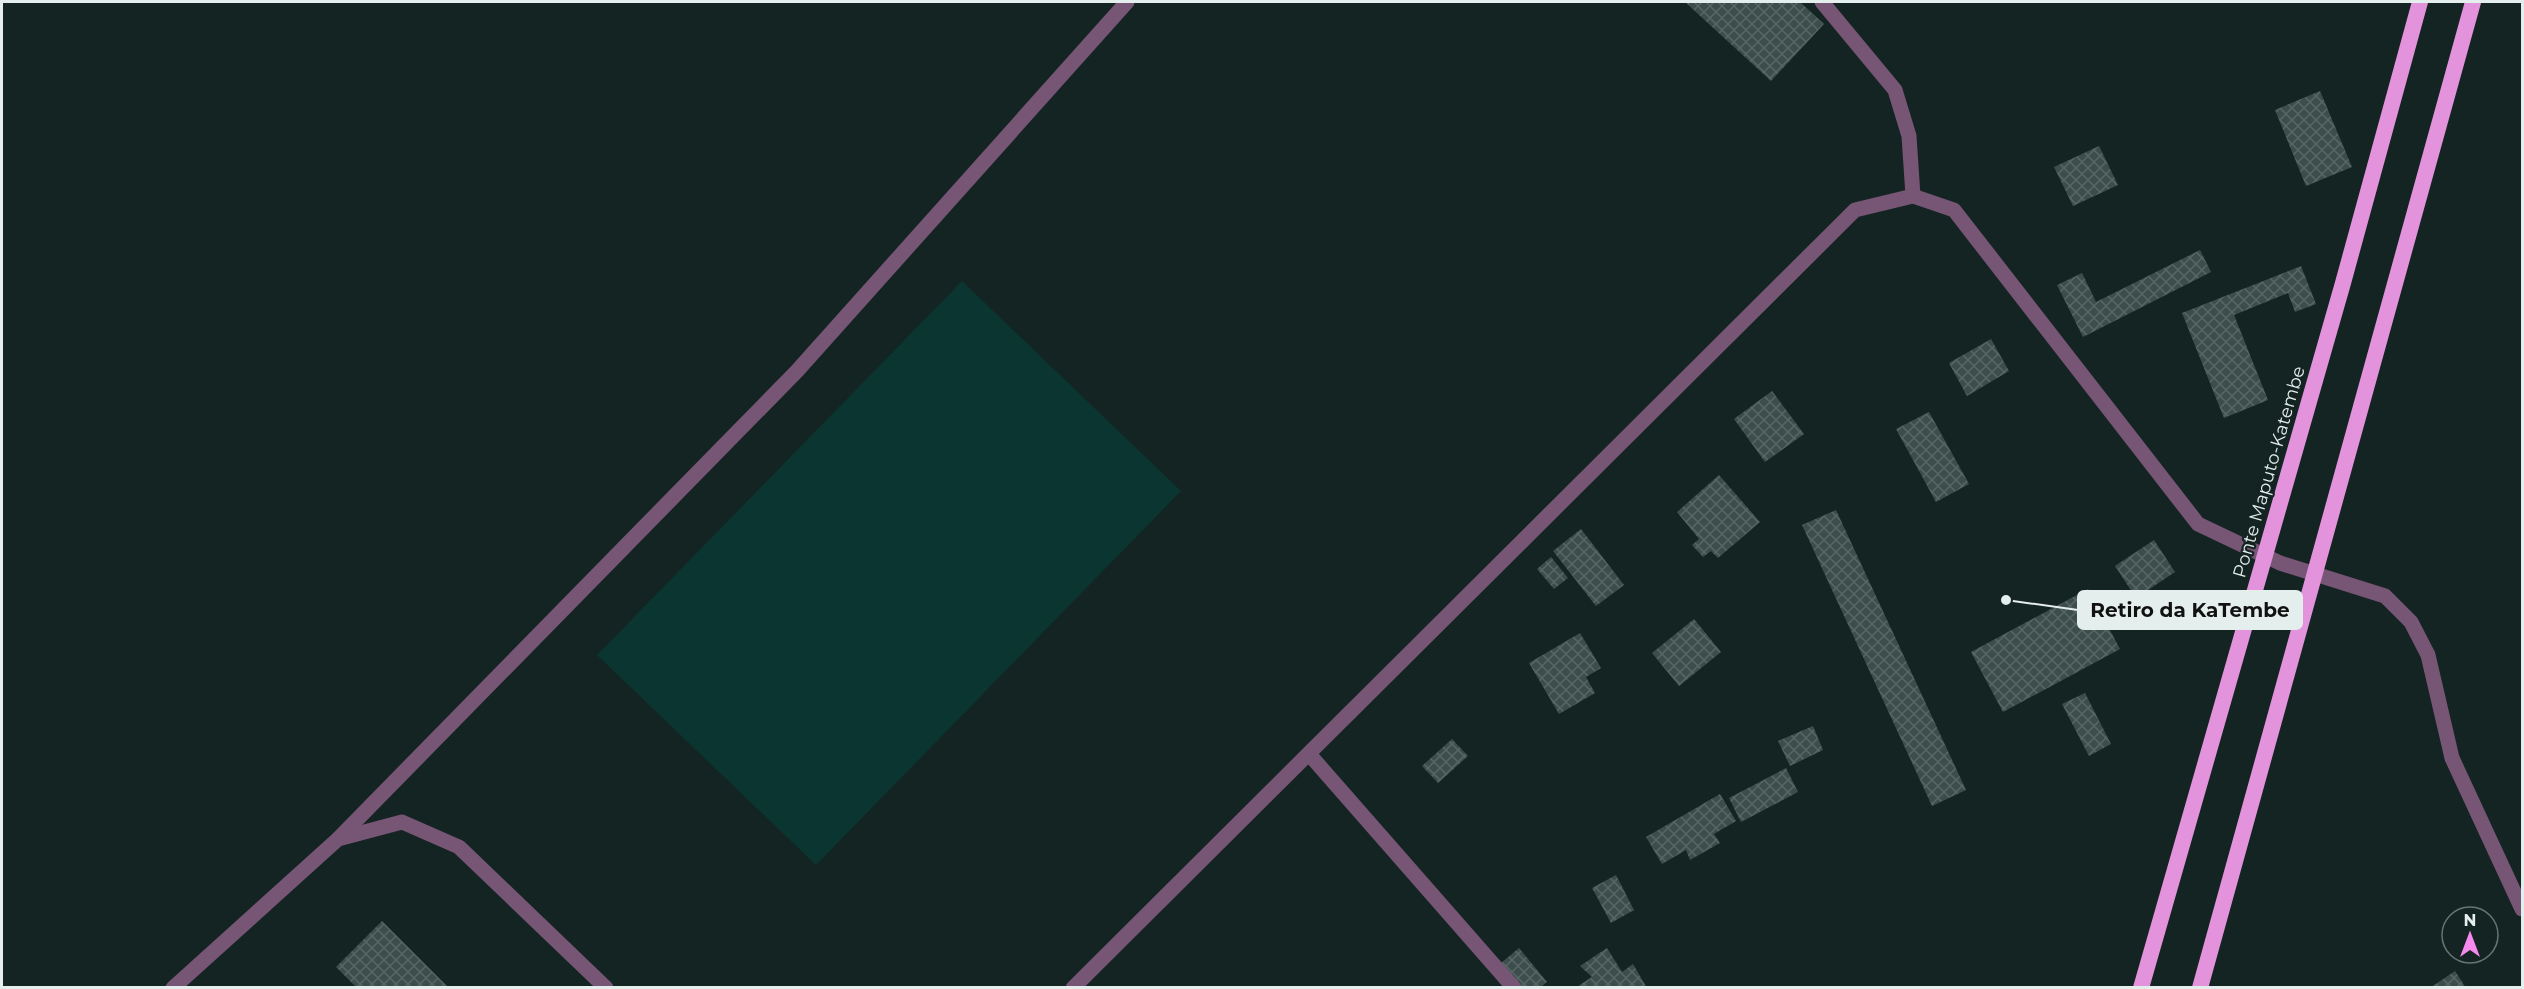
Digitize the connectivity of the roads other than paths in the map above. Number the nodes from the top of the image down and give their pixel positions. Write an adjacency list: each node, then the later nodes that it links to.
1 (1127, 2): 7 (street)
2 (1822, 2): 5 (street)
3 (2420, 2): 13 (highway, Ponte Maputo-Katembe, bridge)
4 (2474, 2): 14 (highway, bridge)
5 (1913, 196): 6 (street); 8 (street)
6 (1309, 753): 11 (street); 12 (street)
7 (338, 839): 9 (street); 10 (street)
8 (2523, 909)
9 (173, 987)
10 (606, 987)
11 (1073, 987)
12 (1514, 987)
13 (2141, 987)
14 (2200, 987)

